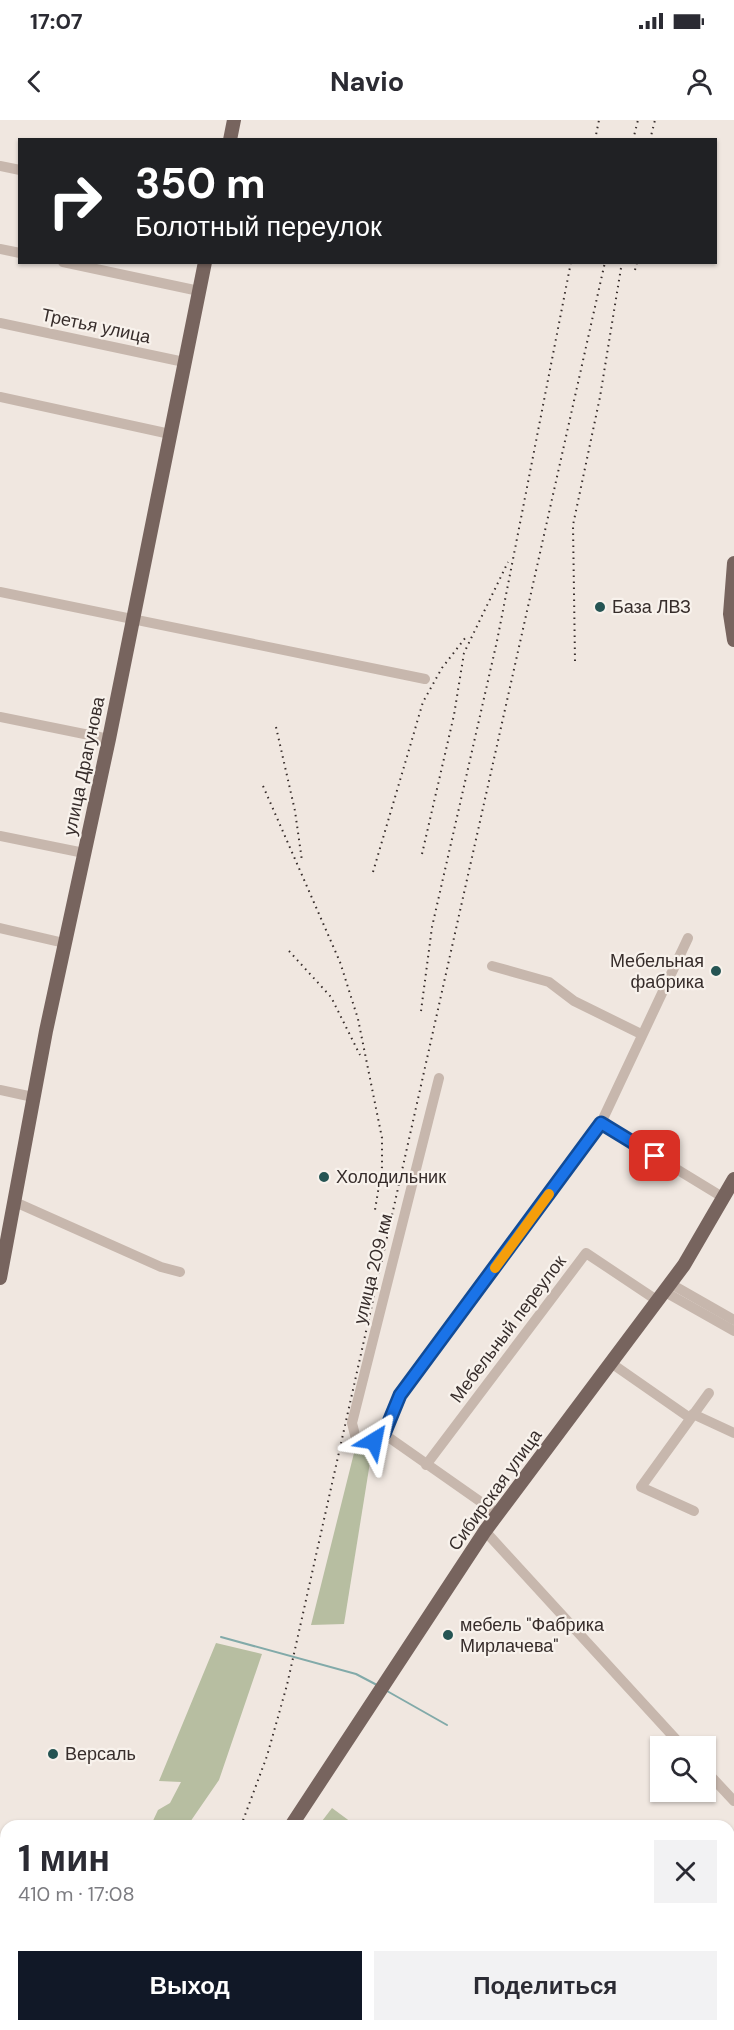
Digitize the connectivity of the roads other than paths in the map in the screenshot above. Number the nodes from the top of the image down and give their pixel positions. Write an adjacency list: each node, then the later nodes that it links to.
1 (234, 120): 2 (main road)
2 (230, 138)
3 (0, 166): 4 (street)
4 (18, 170)
5 (0, 249): 6 (street)
6 (18, 254)
7 (72, 264): 9 (street)
8 (205, 264): 9 (main road, улица Драгунова)
9 (199, 291): 11 (main road, улица Драгунова)
10 (0, 323): 11 (street, Третья улица)
11 (184, 362): 13 (main road, улица Драгунова)
12 (0, 397): 13 (street)
13 (170, 434): 16 (main road, улица Драгунова)
14 (734, 563): 17 (main road)
15 (0, 592): 16 (street)
16 (133, 618): 18 (street); 20 (main road, улица Драгунова)
17 (734, 640)
18 (425, 679)
19 (0, 717): 20 (street)
20 (109, 739): 22 (main road, улица Драгунова)
21 (0, 836): 22 (street)
22 (84, 853): 25 (main road, улица Драгунова)
23 (0, 928): 25 (street)
24 (688, 938): 27 (street)
25 (64, 943): 30 (main road, улица Драгунова)
26 (492, 966): 27 (street)
27 (641, 1034): 31 (street)
28 (439, 1078): 44 (street, улица 209 км)
29 (0, 1090): 30 (street)
30 (33, 1097): 34 (main road, улица Драгунова)
31 (601, 1123): 33 (street); 44 (street)
32 (734, 1179): 33 (main road, Сибирская улица)
33 (724, 1198): 37 (main road, Сибирская улица)
34 (15, 1202): 35 (street); 36 (main road, улица Драгунова)
35 (180, 1272)
36 (0, 1278)
37 (664, 1292): 38 (street); 39 (street); 40 (main road, Сибирская улица); 45 (street, Мебельный переулок)
38 (734, 1320)
39 (734, 1331)
40 (610, 1364): 42 (street); 47 (main road, Сибирская улица)
41 (709, 1393): 42 (street)
42 (692, 1416): 43 (street); 46 (street)
43 (734, 1433)
44 (384, 1434): 45 (street)
45 (426, 1465): 47 (street)
46 (694, 1511)
47 (498, 1514): 48 (main road, Сибирская улица)
48 (485, 1531): 49 (street); 52 (main road, Сибирская улица)
49 (673, 1736)
50 (716, 1782): 51 (street)
51 (734, 1801)
52 (295, 1820)

